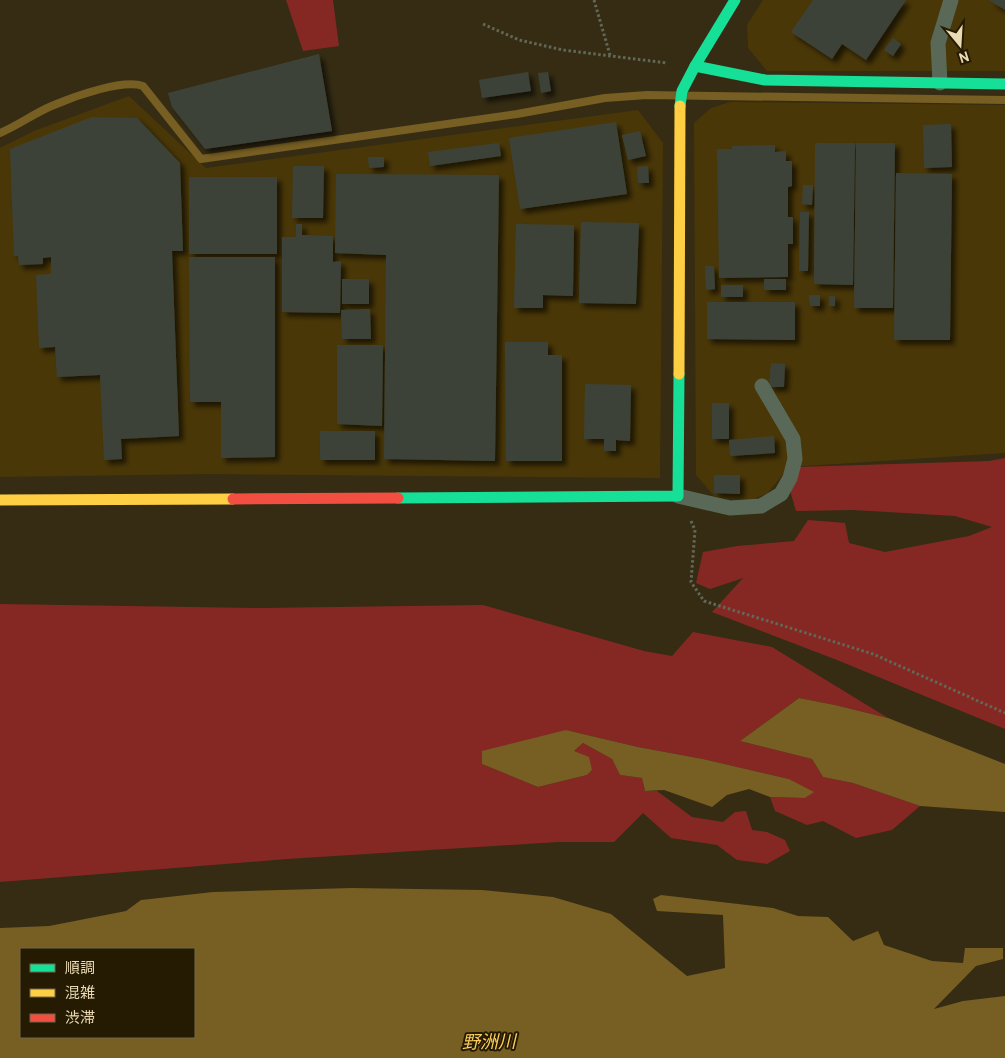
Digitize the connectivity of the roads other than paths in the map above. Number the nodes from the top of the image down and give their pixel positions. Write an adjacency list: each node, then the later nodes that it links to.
1 (735, 0): 3 (street)
2 (950, 0): 4 (lane)
3 (694, 66): 4 (street); 7 (street)
4 (940, 83): 5 (street)
5 (1005, 84)
6 (762, 386): 7 (lane)
7 (678, 496): 8 (street)
8 (0, 500)

